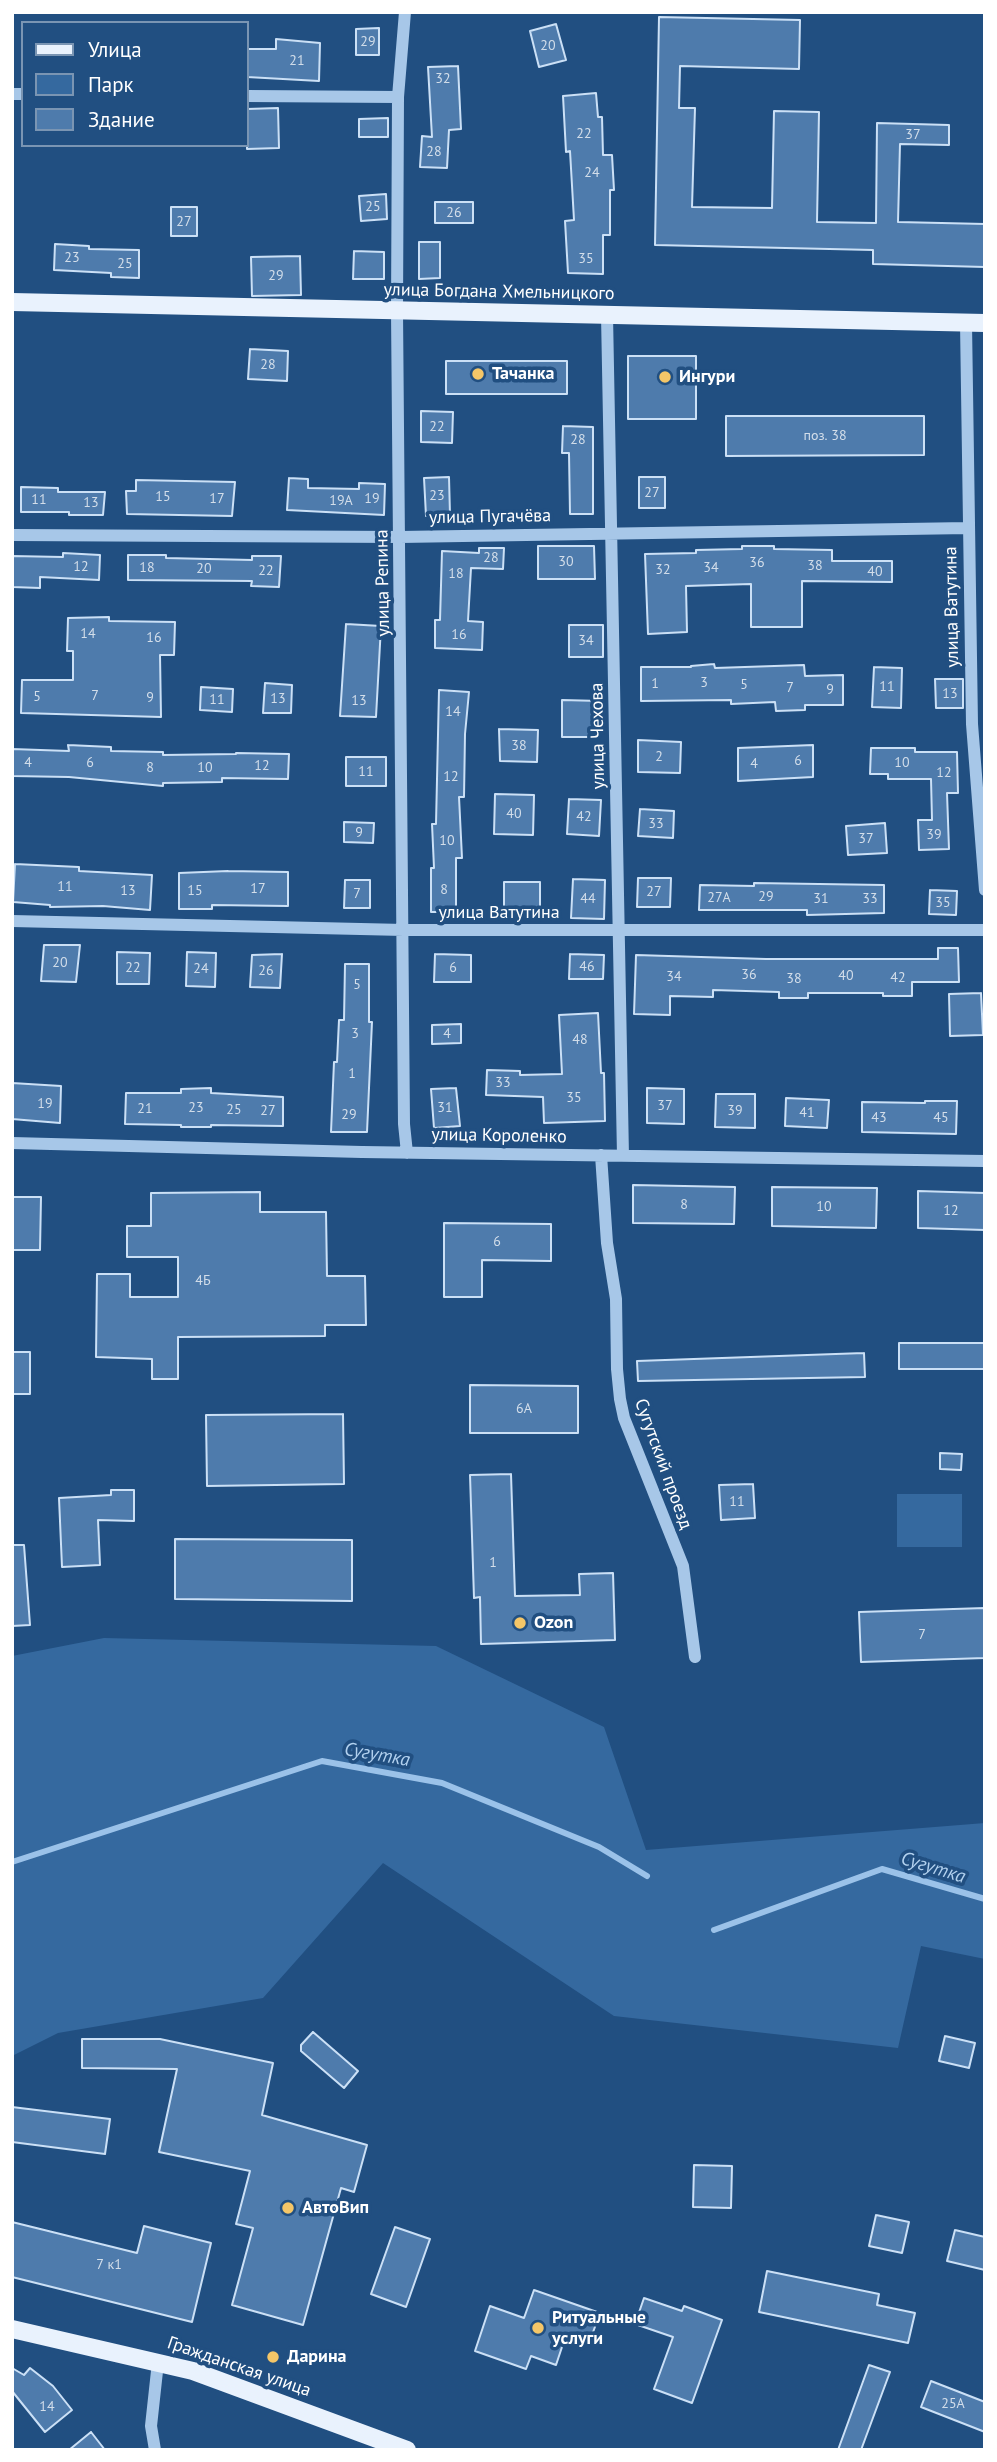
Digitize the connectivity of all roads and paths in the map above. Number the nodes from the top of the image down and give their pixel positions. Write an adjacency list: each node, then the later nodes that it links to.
1 (405, 12): 3 (street, улица Репина)
2 (248, 96): 3 (street)
3 (398, 97): 5 (street, улица Репина)
4 (12, 302): 5 (main road, улица Богдана Хмельницкого)
5 (397, 310): 6 (main road, улица Богдана Хмельницкого); 11 (street, улица Репина)
6 (607, 315): 7 (main road, улица Богдана Хмельницкого); 9 (street, улица Чехова)
7 (976, 323): 8 (street, улица Ватутина)
8 (968, 528): 9 (street, улица Пугачёва); 12 (street, улица Ватутина)
9 (612, 532): 11 (street, улица Пугачёва); 16 (street, улица Чехова)
10 (12, 535): 11 (street, улица Пугачёва)
11 (400, 537): 14 (street, улица Репина)
12 (985, 890)
13 (12, 921): 14 (street, улица Ватутина)
14 (404, 930): 16 (street, улица Ватутина); 18 (street, улица Репина)
15 (985, 930): 16 (street, улица Ватутина)
16 (619, 931): 20 (street, улица Чехова)
17 (12, 1143): 18 (street, улица Короленко)
18 (407, 1153): 19 (street, улица Короленко)
19 (601, 1156): 20 (street, улица Короленко); 22 (street, Сугутский проезд)
20 (623, 1156): 21 (street, улица Короленко)
21 (985, 1161)
22 (695, 1657)
23 (12, 2329): 24 (main road, Гражданская улица)
24 (158, 2362): 25 (street); 26 (main road, Гражданская улица)
25 (155, 2450)
26 (407, 2450)

